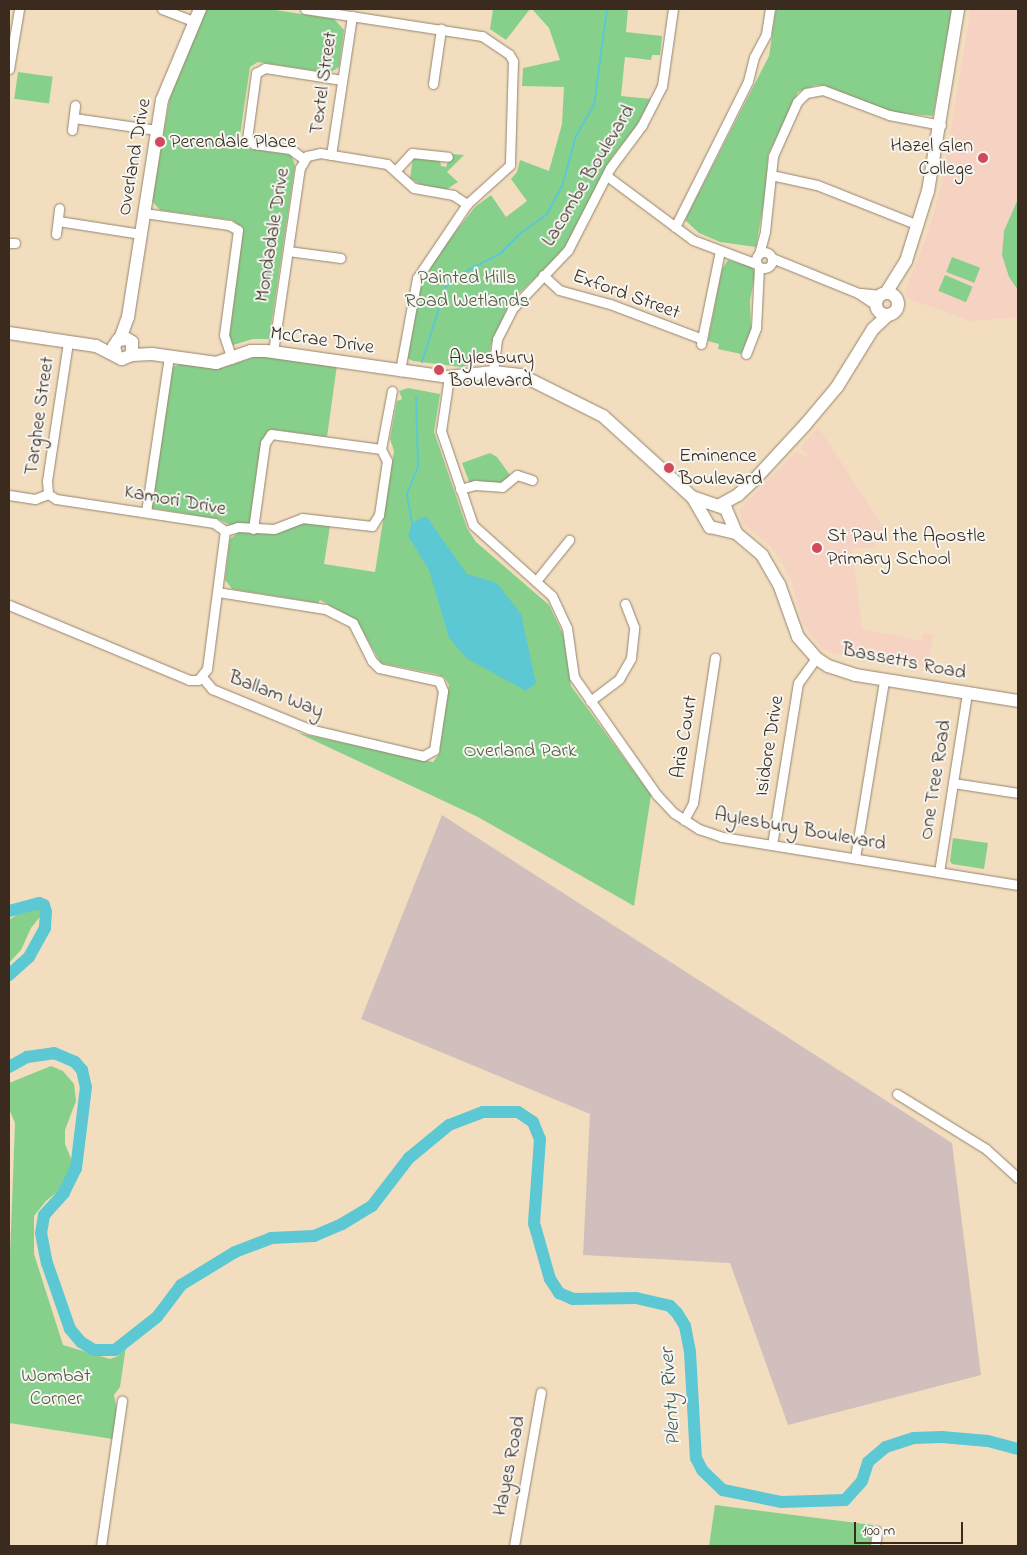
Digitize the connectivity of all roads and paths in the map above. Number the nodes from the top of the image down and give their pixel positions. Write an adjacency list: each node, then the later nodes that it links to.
1 (18, 9): 11 (street)
2 (162, 9): 9 (street)
3 (200, 9): 9 (street, Overland Drive)
4 (305, 9): 8 (street)
5 (673, 9): 24 (street, Lacombe Boulevard)
6 (770, 9): 30 (street)
7 (958, 9): 16 (street)
8 (352, 16): 10 (street); 12 (street, Textel Street)
9 (194, 21): 18 (street, Overland Drive)
10 (441, 29): 13 (street); 25 (street)
11 (9, 69)
12 (342, 80): 19 (street, Textel Street); 21 (street)
13 (433, 84)
14 (75, 105): 15 (street)
15 (74, 118): 17 (street); 18 (street)
16 (941, 125): 23 (street); 29 (street)
17 (72, 130)
18 (156, 130): 27 (street, Overland Drive)
19 (331, 155): 21 (street, Mondadale Drive); 22 (street, Mondadale Drive)
20 (448, 157): 22 (street)
21 (304, 159): 33 (street, Mondadale Drive)
22 (396, 170): 25 (street, Mondadale Drive)
23 (771, 175): 29 (street); 36 (street)
24 (607, 176): 30 (street); 37 (street, Lacombe Boulevard)
25 (467, 204): 47 (street)
26 (60, 208): 28 (street)
27 (144, 213): 32 (street, Overland Drive); 46 (street)
28 (58, 221): 31 (street); 32 (street)
29 (918, 225): 38 (street)
30 (675, 227): 34 (street)
31 (56, 234)
32 (141, 234): 41 (street, Overland Drive)
33 (288, 250): 35 (street); 43 (street, Mondadale Drive)
34 (720, 251): 36 (street); 37 (street, Exford Street)
35 (341, 258)
36 (763, 261): 38 (street); 44 (street)
37 (544, 275): 48 (street, Lacombe Boulevard)
38 (884, 303): 57 (street)
39 (9, 333): 40 (street, McCrae Drive)
40 (68, 342): 42 (street, McCrae Drive); 54 (street, Targhee Street)
41 (127, 344): 42 (street, McCrae Drive); 42 (street, McCrae Drive); 45 (street, McCrae Drive)
42 (96, 346)
43 (273, 352): 46 (street, McCrae Drive); 47 (street, McCrae Drive)
44 (746, 354)
45 (169, 357): 46 (street, McCrae Drive); 56 (street)
46 (226, 361)
47 (400, 371): 49 (street, Bassetts Road)
48 (493, 372): 49 (street, Bassetts Road); 57 (street, Bassetts Road)
49 (448, 377): 53 (street, Aylesbury Boulevard)
50 (392, 391): 51 (street, Kamori Drive)
51 (381, 449): 58 (street, Kamori Drive); 58 (street)
52 (532, 480): 53 (street)
53 (460, 489): 61 (street, Aylesbury Boulevard)
54 (48, 494): 55 (street, Kamori Drive); 56 (street, Kamori Drive)
55 (10, 495)
56 (146, 512): 59 (street, Kamori Drive)
57 (719, 515): 66 (street, Bassetts Road)
58 (253, 529): 59 (street, Kamori Drive)
59 (225, 531): 62 (street)
60 (569, 540): 61 (street)
61 (536, 581): 70 (street, Aylesbury Boulevard)
62 (218, 592): 67 (street); 67 (street, Ballam Way)
63 (625, 604): 70 (street)
64 (9, 605): 67 (street, Ballam Way)
65 (716, 658): 74 (street, Aria Court)
66 (816, 658): 68 (street, Bassetts Road); 75 (street, Isidore Drive)
67 (202, 677)
68 (884, 680): 69 (street, Bassetts Road); 76 (street)
69 (968, 693): 71 (street, Bassetts Road); 72 (street, One Tree Road)
70 (590, 701): 74 (street, Aylesbury Boulevard)
71 (1018, 701)
72 (953, 782): 73 (street); 77 (street, One Tree Road)
73 (1018, 793)
74 (684, 820): 75 (street, Aylesbury Boulevard)
75 (772, 845): 76 (street, Aylesbury Boulevard)
76 (855, 858): 77 (street, Aylesbury Boulevard)
77 (939, 872): 78 (street, Aylesbury Boulevard)
78 (1018, 885)
79 (897, 1094): 80 (street)
80 (1018, 1178)
81 (542, 1392): 85 (street, Hayes Road)
82 (122, 1401): 84 (street)
83 (877, 1531): 86 (street)
84 (101, 1546)
85 (514, 1546)
86 (875, 1546)

